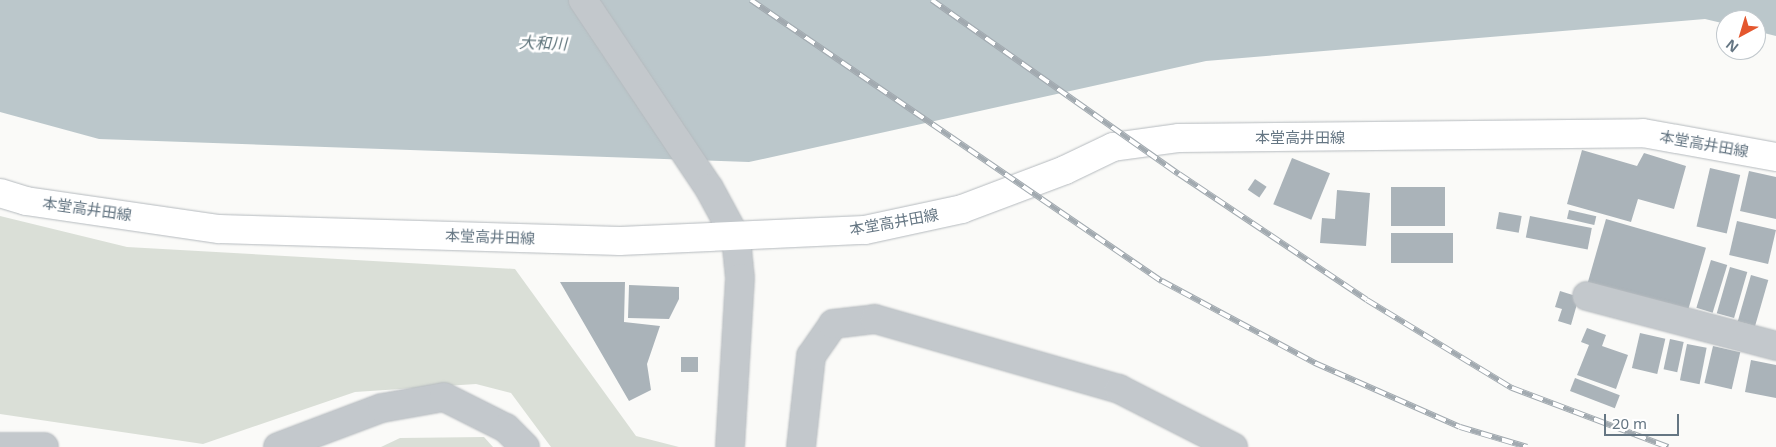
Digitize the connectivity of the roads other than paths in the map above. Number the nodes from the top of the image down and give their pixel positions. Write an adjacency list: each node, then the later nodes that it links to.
1 (583, 0): 4 (street)
2 (1776, 157): 4 (main road, 本堂高井田線)
3 (0, 193): 4 (main road, 本堂高井田線)
4 (736, 238): 11 (street)
5 (1587, 296): 6 (street)
6 (1776, 346)
7 (0, 447): 8 (street)
8 (44, 447)
9 (278, 447): 10 (street)
10 (525, 447)
11 (730, 447)
12 (801, 447): 13 (street)
13 (1233, 447)

